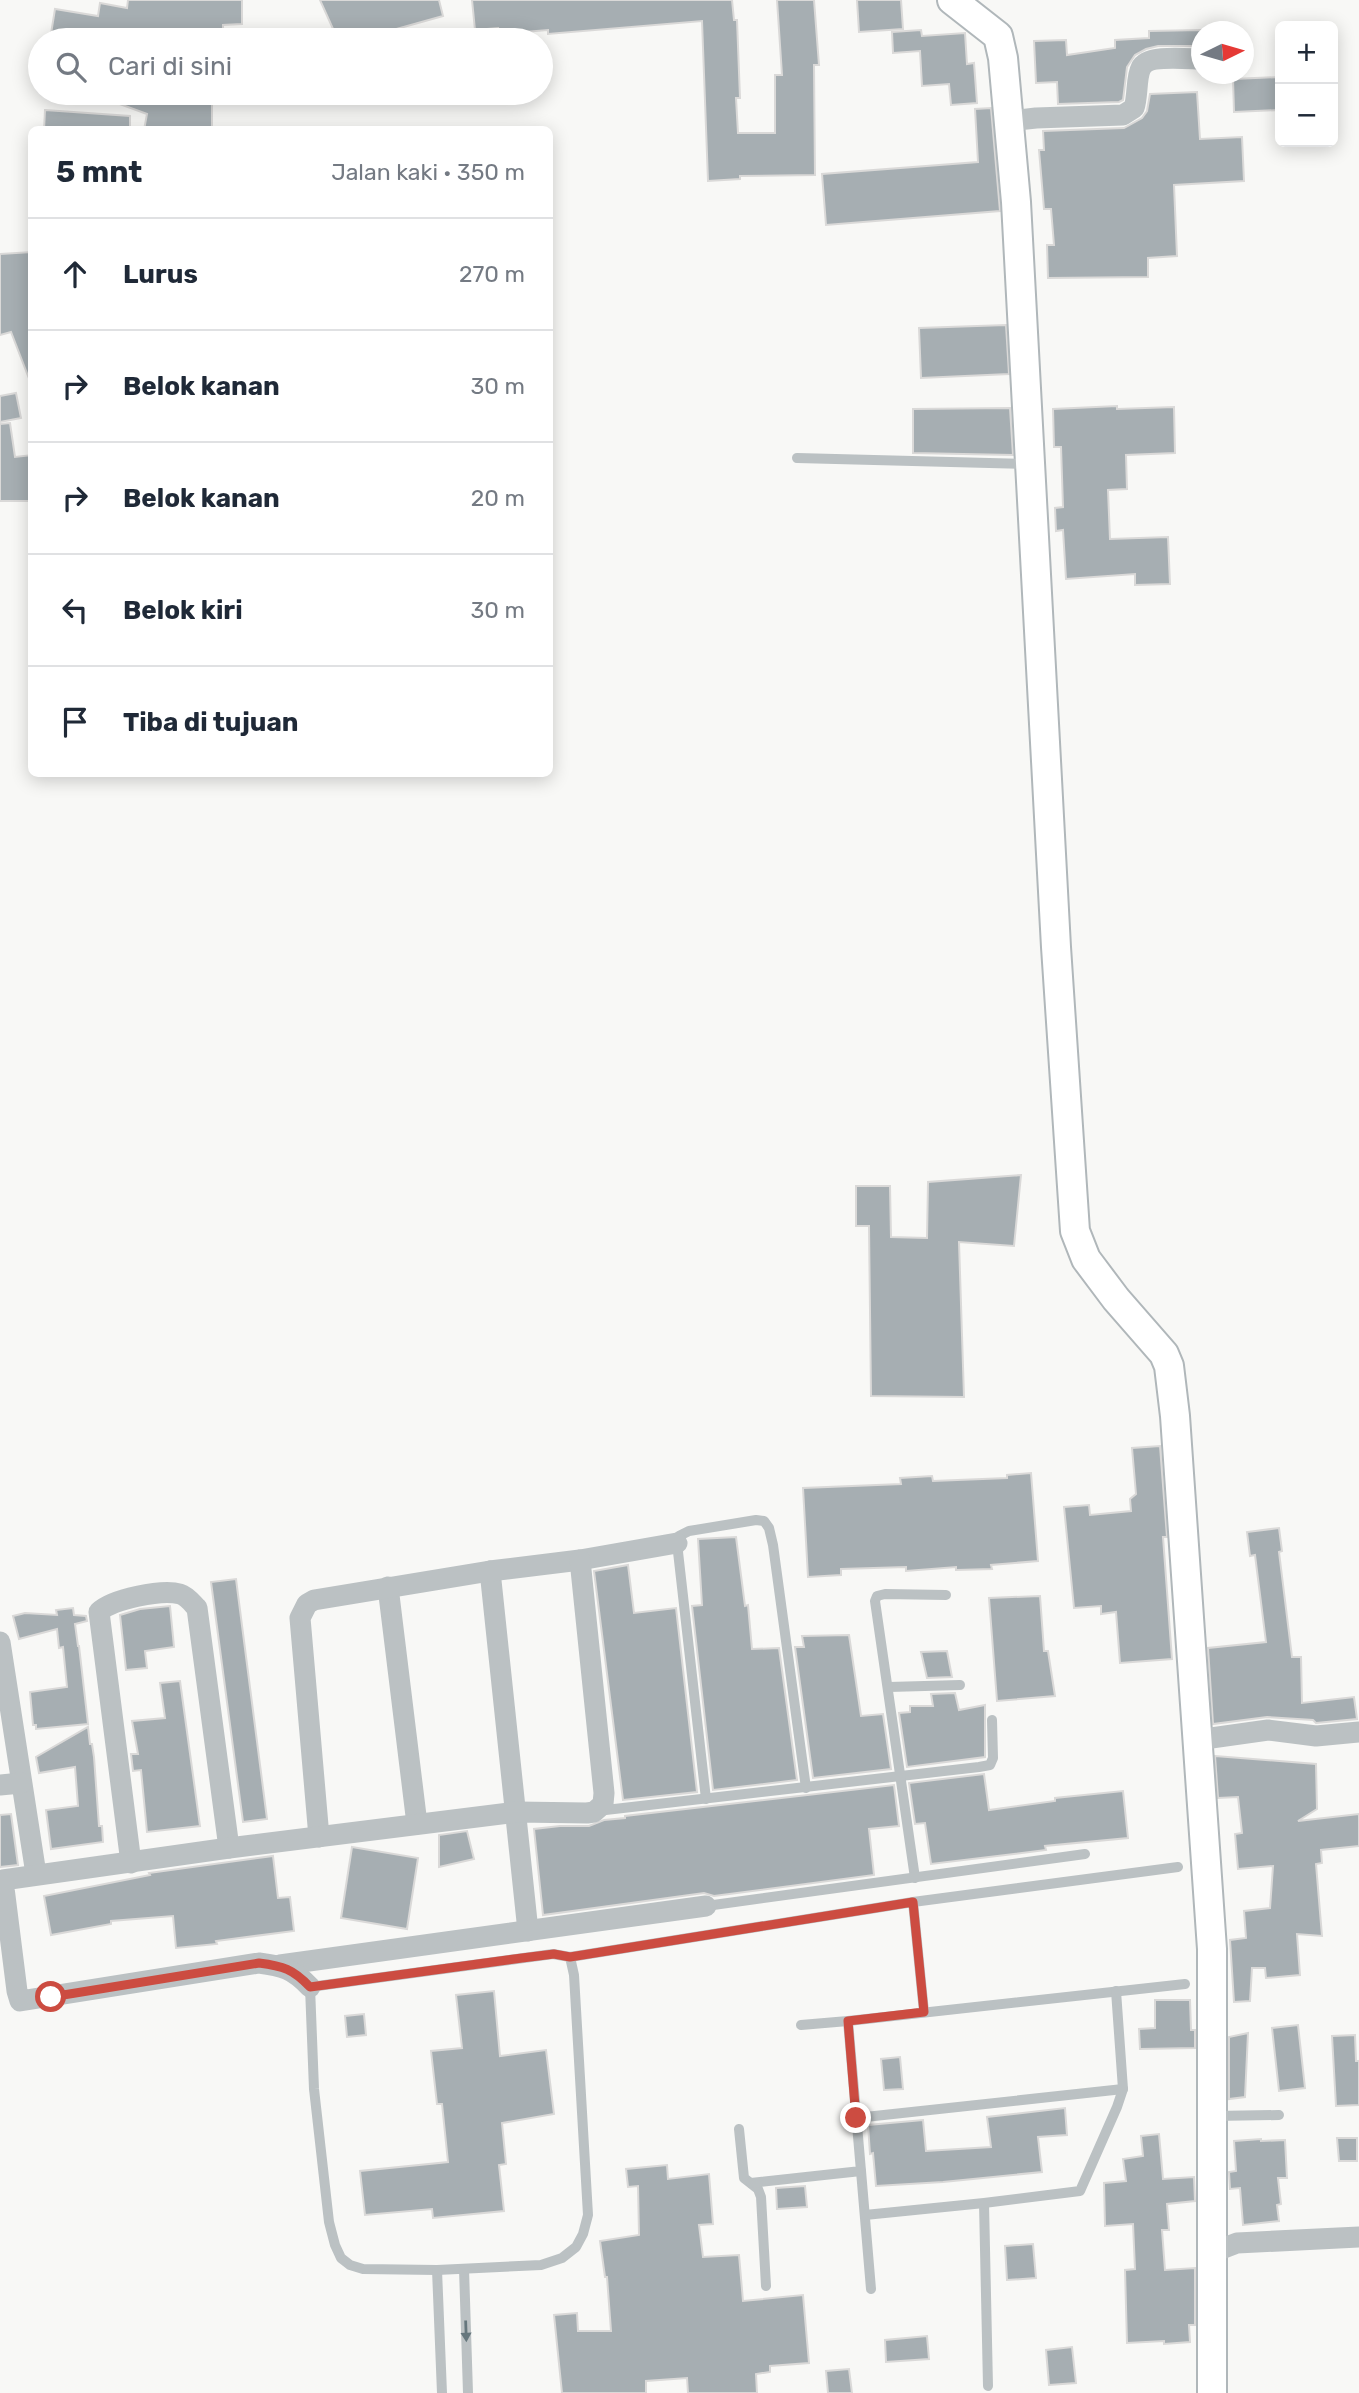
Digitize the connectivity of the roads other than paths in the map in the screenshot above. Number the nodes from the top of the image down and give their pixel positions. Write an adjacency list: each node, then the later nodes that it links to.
1 (952, 0): 3 (street)
2 (1191, 60): 3 (street)
3 (1009, 121): 5 (street)
4 (797, 457): 5 (lane)
5 (1029, 464): 17 (street)
6 (677, 1543): 7 (street); 20 (lane); 21 (lane)
7 (580, 1560): 8 (street); 23 (street)
8 (490, 1571): 9 (street); 22 (street)
9 (388, 1587): 24 (street); 25 (street)
10 (946, 1595): 14 (lane)
11 (0, 1642): 12 (street)
12 (3, 1683): 19 (street)
13 (960, 1685): 14 (lane)
14 (889, 1687): 18 (lane)
15 (992, 1720): 18 (lane)
16 (1359, 1732): 17 (street)
17 (1197, 1740): 47 (street)
18 (901, 1777): 20 (lane); 31 (lane)
19 (11, 1784): 30 (street)
20 (806, 1788): 21 (lane)
21 (706, 1799): 23 (lane)
22 (517, 1812): 23 (street); 24 (street); 35 (street)
23 (594, 1812)
24 (417, 1824): 25 (street)
25 (320, 1837): 26 (street)
26 (229, 1848): 28 (street); 28 (street)
27 (1085, 1854): 31 (lane)
28 (131, 1863): 30 (street)
29 (1178, 1867): 33 (lane)
30 (36, 1874): 32 (street)
31 (915, 1878): 34 (lane)
32 (2, 1880): 41 (street)
33 (913, 1902): 36 (lane); 42 (lane)
34 (706, 1906): 35 (street)
35 (528, 1931): 37 (street)
36 (570, 1957): 39 (lane); 56 (lane)
37 (280, 1965): 39 (street); 41 (street)
38 (1185, 1984): 40 (lane)
39 (310, 1987): 57 (lane)
40 (1116, 1991): 42 (lane); 45 (lane)
41 (10, 2002)
42 (924, 2012): 43 (lane)
43 (848, 2021): 44 (lane); 48 (lane)
44 (802, 2025)
45 (1123, 2089): 48 (lane); 52 (lane)
46 (1279, 2115): 47 (lane)
47 (1211, 2116): 55 (street)
48 (856, 2118): 50 (lane)
49 (739, 2129): 51 (lane)
50 (861, 2171): 51 (lane); 53 (lane)
51 (751, 2183): 58 (lane)
52 (984, 2203): 53 (lane); 60 (lane)
53 (864, 2215): 59 (lane)
54 (1359, 2237): 55 (street)
55 (1211, 2253): 63 (street)
56 (464, 2269): 57 (lane); 62 (lane, one-way to 62)
57 (438, 2270): 61 (lane)
58 (766, 2286)
59 (871, 2289)
60 (988, 2386)
61 (442, 2393)
62 (468, 2393)
63 (1212, 2393)

